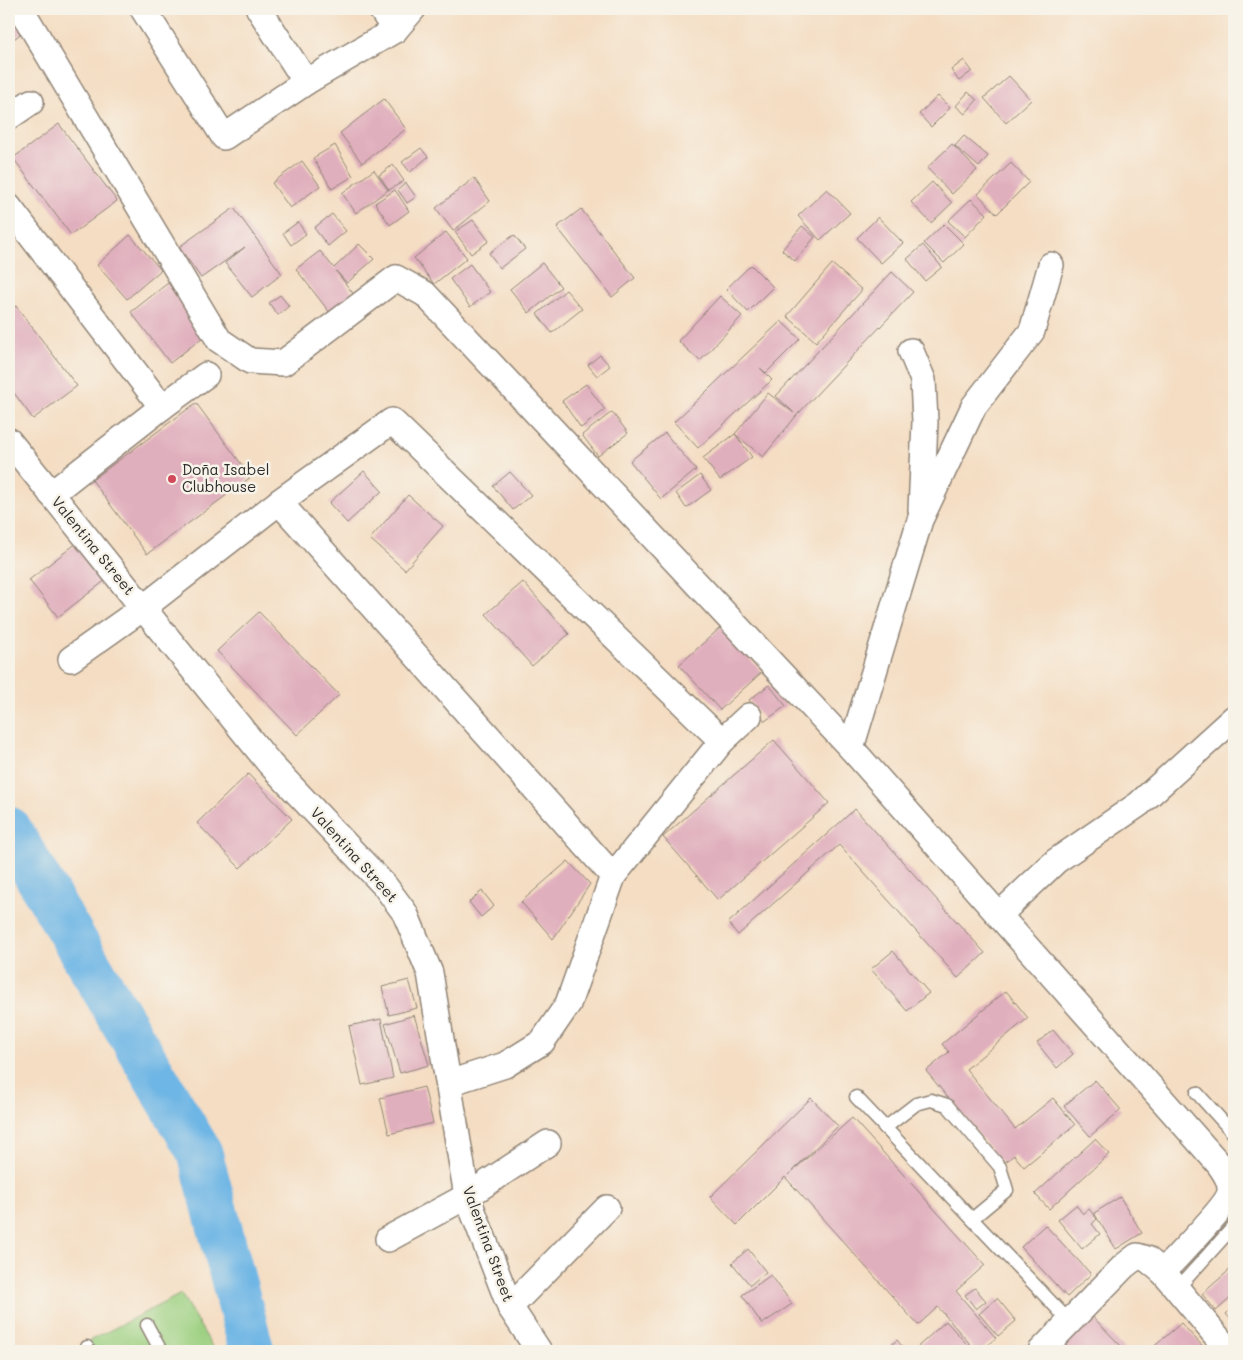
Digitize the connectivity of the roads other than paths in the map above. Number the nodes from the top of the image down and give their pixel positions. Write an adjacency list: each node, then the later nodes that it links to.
1 (21, 9): 24 (street)
2 (143, 9): 7 (street)
3 (259, 9): 7 (street)
4 (381, 9): 6 (street)
5 (412, 9): 6 (street)
6 (395, 30): 7 (street)
7 (306, 82)
8 (31, 102): 9 (street)
9 (9, 116)
10 (9, 206): 14 (street)
11 (1051, 265): 18 (street)
12 (911, 351): 18 (street)
13 (206, 375): 14 (street)
14 (162, 407): 16 (street)
15 (9, 441): 16 (street, Valentina Street)
16 (52, 494): 19 (street, Valentina Street)
17 (279, 502): 19 (street); 23 (street); 25 (street)
18 (920, 520): 24 (street)
19 (142, 608): 20 (street); 27 (street, Valentina Street)
20 (71, 659)
21 (749, 716): 23 (street)
22 (1234, 718): 26 (street)
23 (722, 741): 25 (street)
24 (852, 748): 26 (street)
25 (613, 876): 27 (street)
26 (999, 915): 38 (street)
27 (449, 1083): 33 (street, Valentina Street)
28 (1197, 1093): 31 (lane)
29 (856, 1097): 30 (lane)
30 (885, 1128): 35 (lane); 35 (lane)
31 (1234, 1134)
32 (548, 1143): 33 (street)
33 (467, 1196): 37 (street); 39 (street, Valentina Street)
34 (607, 1208): 39 (street)
35 (972, 1219): 40 (lane)
36 (1234, 1226): 38 (lane)
37 (388, 1239)
38 (1170, 1280): 40 (street); 45 (street)
39 (510, 1307): 43 (street, Valentina Street)
40 (1070, 1322): 44 (street)
41 (147, 1325): 42 (lane)
42 (161, 1351)
43 (539, 1351)
44 (1041, 1351)
45 (1229, 1351)

